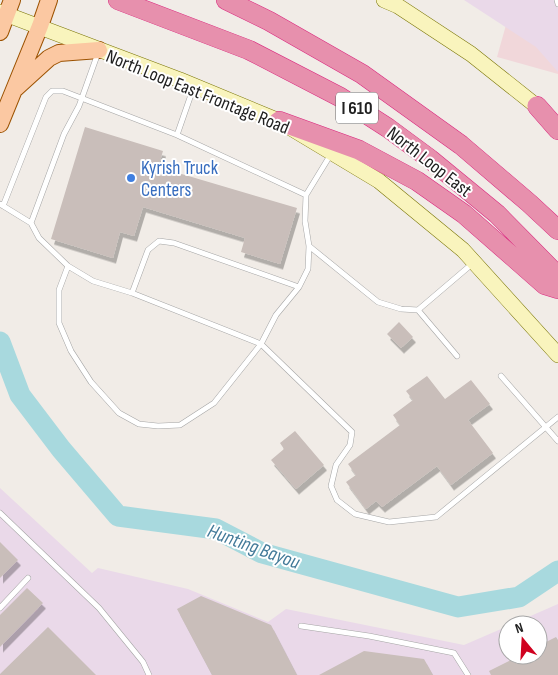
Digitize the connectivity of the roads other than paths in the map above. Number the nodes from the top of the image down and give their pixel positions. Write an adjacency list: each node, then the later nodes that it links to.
1 (49, 0): 8 (main road)
2 (118, 0): 28 (highway, North Loop East / I 610)
3 (226, 0): 24 (highway, North Loop East / I 610)
4 (557, 0): 6 (lane)
5 (392, 2): 14 (main road)
6 (558, 4)
7 (6, 9): 8 (main road, North Loop East Frontage Road); 9 (main road)
8 (40, 26): 10 (main road, North Loop East Frontage Road); 12 (main road)
9 (0, 32)
10 (99, 50): 11 (main road, North Loop East Frontage Road); 12 (main road); 13 (lane)
11 (194, 86): 15 (main road, North Loop East Frontage Road); 19 (lane)
12 (12, 91): 17 (main road)
13 (82, 99): 19 (lane); 22 (lane); 23 (lane)
14 (536, 106): 16 (main road); 18 (highway)
15 (279, 121): 20 (main road, North Loop East Frontage Road); 30 (highway)
16 (558, 123)
17 (0, 124)
18 (558, 130)
19 (177, 135): 21 (lane)
20 (332, 153): 21 (lane); 26 (main road, North Loop East Frontage Road)
21 (306, 195): 25 (lane)
22 (1, 205): 23 (lane)
23 (31, 223): 27 (lane)
24 (558, 230)
25 (309, 246): 29 (lane); 32 (lane)
26 (474, 262): 32 (lane); 34 (main road, North Loop East Frontage Road)
27 (68, 266): 31 (lane); 33 (lane)
28 (558, 276)
29 (299, 287): 31 (lane); 33 (lane)
30 (558, 289)
31 (132, 293): 33 (lane)
32 (418, 310): 35 (lane)
33 (261, 344): 38 (lane)
34 (558, 355)
35 (457, 356)
36 (501, 376): 38 (lane)
37 (558, 417): 38 (lane)
38 (546, 427): 39 (lane)
39 (558, 441)
40 (0, 513): 44 (lane)
41 (28, 578): 42 (lane)
42 (0, 608)
43 (301, 626): 45 (lane)
44 (149, 675)
45 (468, 675)

